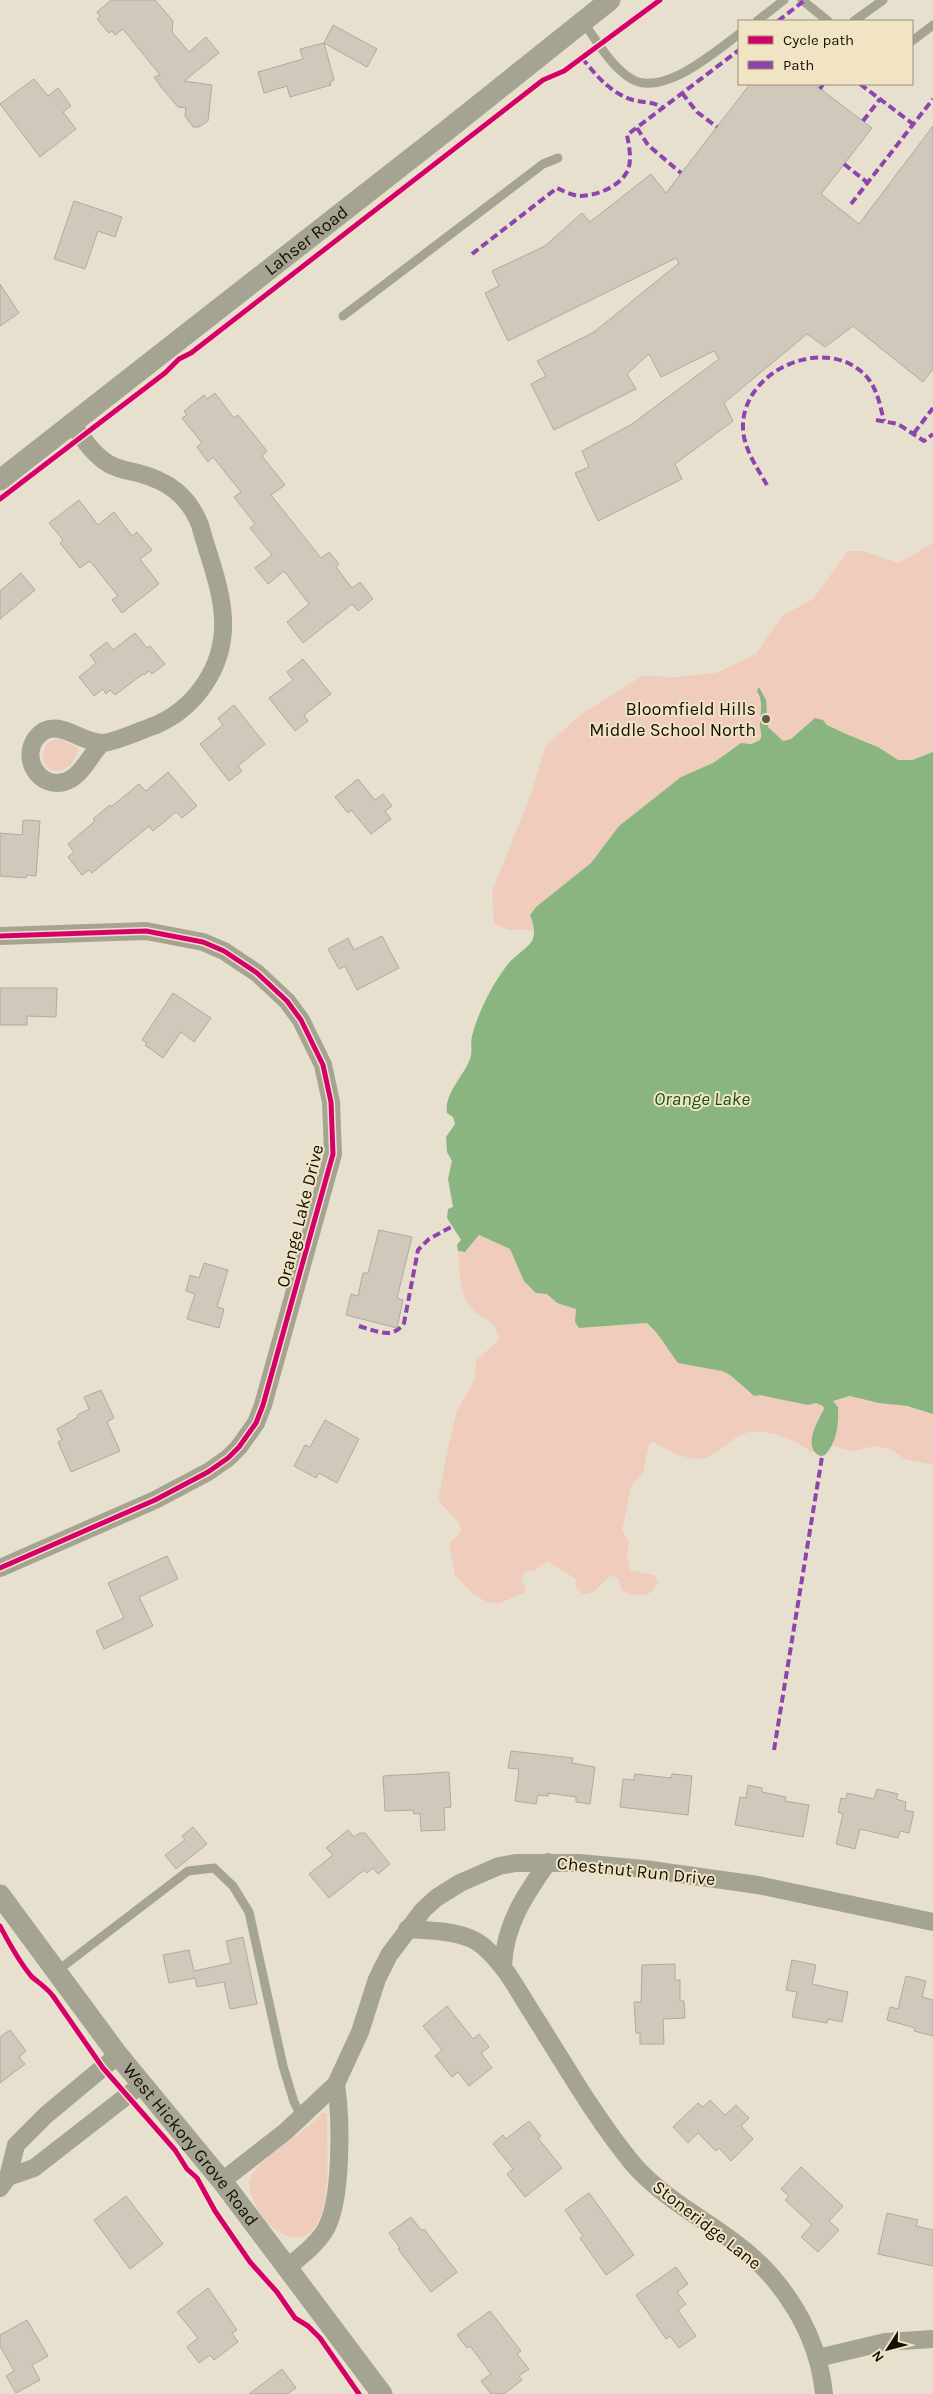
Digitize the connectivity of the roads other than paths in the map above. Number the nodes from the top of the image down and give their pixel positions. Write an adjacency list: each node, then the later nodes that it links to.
1 (610, 0): 8 (street, Lahser Road)
2 (784, 0): 5 (lane)
3 (802, 0): 6 (lane)
4 (883, 0): 7 (lane)
5 (758, 20)
6 (827, 20)
7 (855, 20)
8 (583, 21): 10 (lane); 14 (street, Lahser Road)
9 (933, 25): 11 (lane)
10 (738, 35)
11 (913, 40)
12 (558, 158): 13 (lane)
13 (343, 316)
14 (72, 424): 15 (street, Lahser Road); 16 (street)
15 (0, 480)
16 (102, 743)
17 (0, 936): 18 (street, Orange Lake Drive)
18 (0, 1568)
19 (548, 1862): 21 (street, Chestnut Run Drive); 22 (street, Chestnut Run Drive); 23 (street)
20 (0, 1895): 24 (street, West Hickory Grove Road)
21 (933, 1922)
22 (407, 1929): 23 (street, Stoneridge Lane); 27 (street, Chestnut Run Drive)
23 (503, 1965): 33 (street, Stoneridge Lane)
24 (57, 1972): 25 (street, West Hickory Grove Road); 28 (lane)
25 (118, 2056): 26 (street, West Hickory Grove Road); 30 (street)
26 (142, 2084): 29 (street, West Hickory Grove Road); 30 (street)
27 (336, 2084): 28 (street, Chestnut Run Drive); 31 (street)
28 (302, 2117): 29 (street, Chestnut Run Drive)
29 (222, 2181): 31 (street, West Hickory Grove Road)
30 (4, 2183)
31 (288, 2267): 34 (street, West Hickory Grove Road)
32 (933, 2339): 33 (street)
33 (818, 2358): 35 (street, Stoneridge Lane)
34 (382, 2394)
35 (824, 2394)

